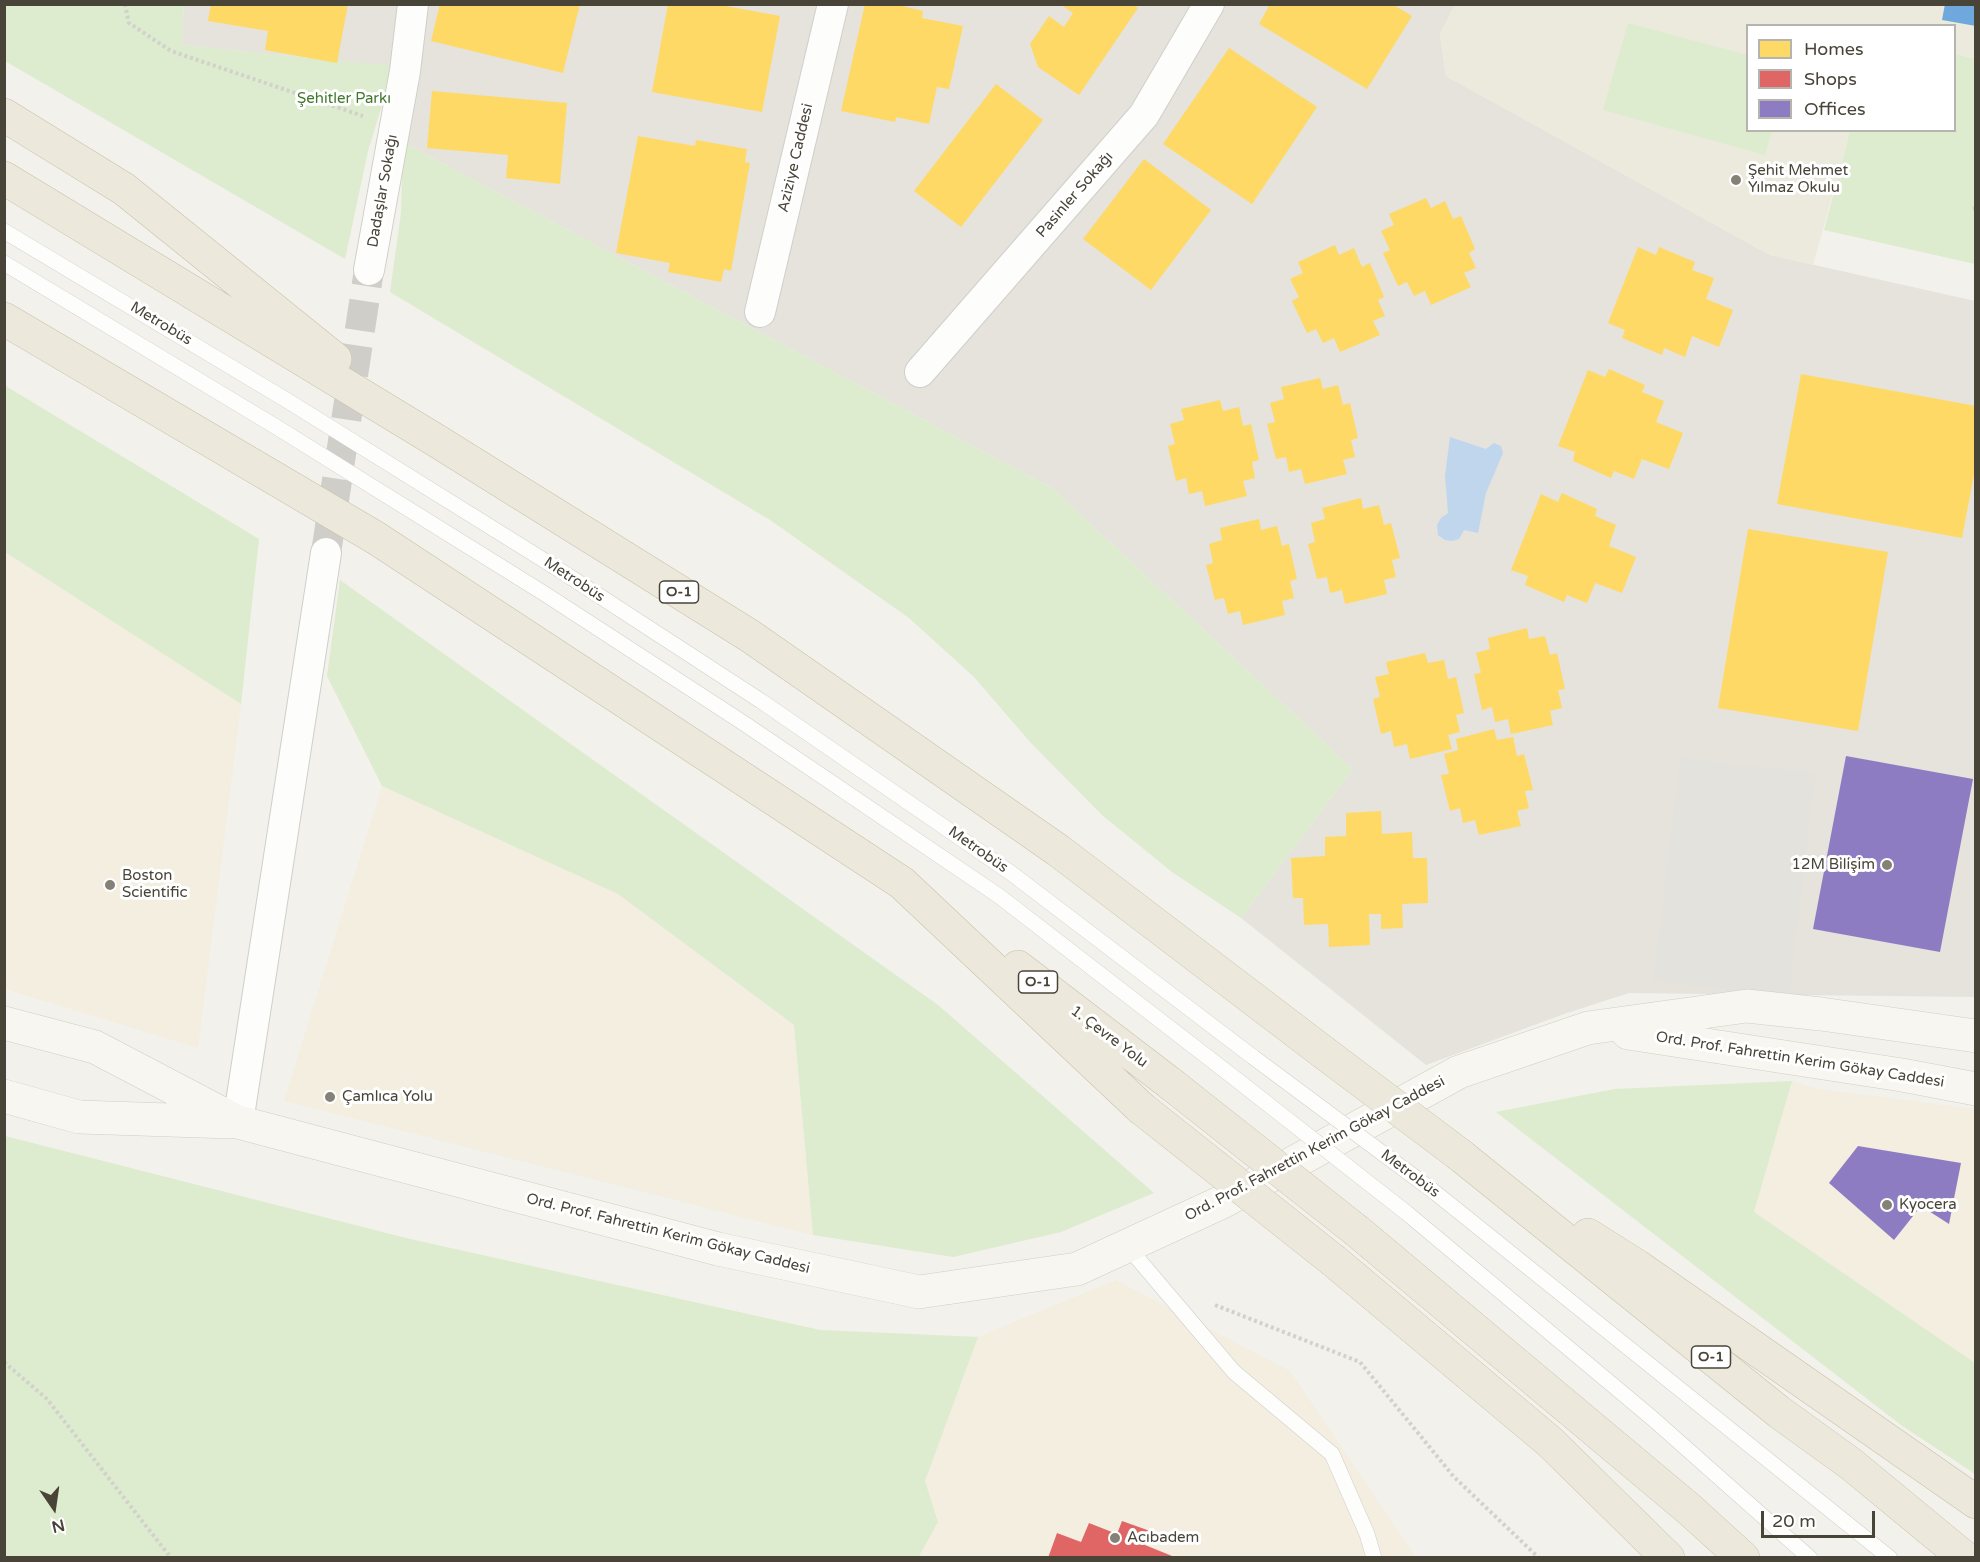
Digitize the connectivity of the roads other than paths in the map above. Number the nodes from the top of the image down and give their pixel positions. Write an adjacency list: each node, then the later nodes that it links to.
1 (413, 4): 8 (street, Dadaşlar Sokağı)
2 (833, 4): 9 (street, Aziziye Caddesi)
3 (1209, 4): 11 (street, Pasinler Sokağı)
4 (4, 115): 12 (highway)
5 (4, 178): 12 (highway, O-1)
6 (4, 231): 28 (lane, Metrobüs, bridge)
7 (4, 263): 27 (lane, Metrobüs, bridge)
8 (369, 270)
9 (760, 312)
10 (4, 319): 14 (highway, O-1)
11 (920, 372)
12 (437, 441): 21 (highway, O-1, bridge)
13 (326, 553): 20 (street)
14 (902, 883): 25 (highway, bridge); 26 (highway, 1. Çevre Yolu / O-1, bridge)
15 (4, 1023): 20 (street, Ord. Prof. Fahrettin Kerim Gökay Caddesi)
16 (1588, 1028): 17 (street, Ord. Prof. Fahrettin Kerim Gökay Caddesi); 18 (street, Ord. Prof. Fahrettin Kerim Gökay Caddesi); 22 (street, Ord. Prof. Fahrettin Kerim Gökay Caddesi)
17 (1976, 1036)
18 (1976, 1089)
19 (4, 1096): 20 (street, Ord. Prof. Fahrettin Kerim Gökay Caddesi)
20 (238, 1122): 22 (street, Ord. Prof. Fahrettin Kerim Gökay Caddesi)
21 (1460, 1155): 23 (highway); 29 (highway, O-1)
22 (1127, 1246): 24 (lane)
23 (1976, 1502)
24 (1374, 1557)
25 (1668, 1557)
26 (1743, 1557)
27 (1810, 1557)
28 (1890, 1557)
29 (1965, 1557)

